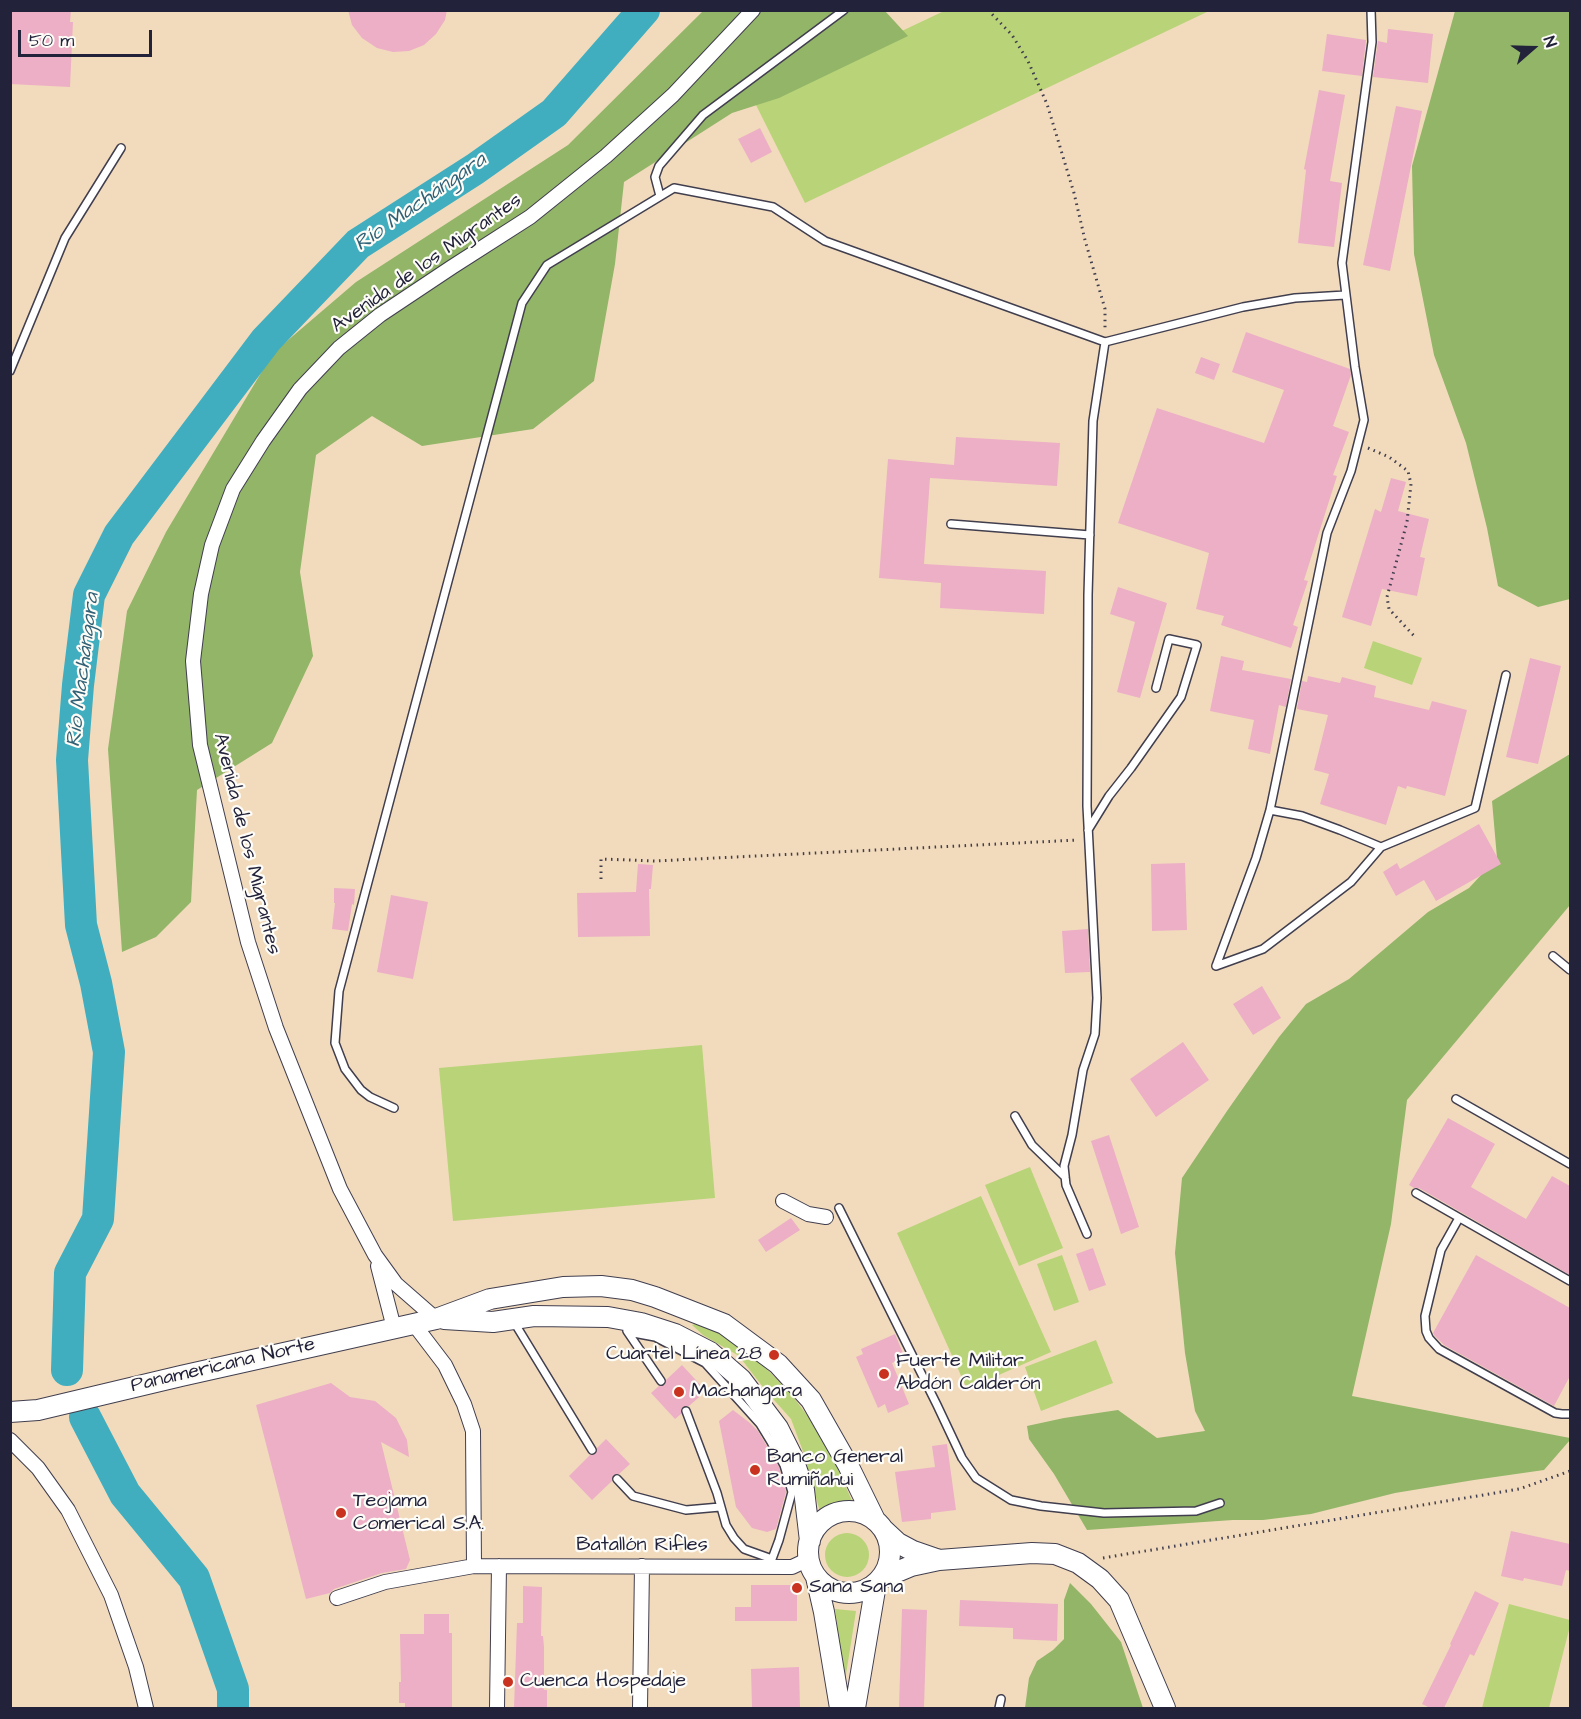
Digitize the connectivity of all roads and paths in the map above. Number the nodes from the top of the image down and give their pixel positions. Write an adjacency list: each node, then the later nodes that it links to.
1 (753, 10): 34 (street, Avenida de los Migrantes)
2 (844, 10): 6 (lane)
3 (988, 10): 8 (path)
4 (1371, 10): 7 (lane)
5 (121, 148): 9 (lane)
6 (660, 196): 8 (lane); 24 (lane)
7 (1346, 295): 8 (lane); 10 (lane)
8 (1105, 342): 12 (lane)
9 (10, 371)
10 (1357, 446): 13 (path); 16 (lane)
11 (951, 524): 12 (lane)
12 (1090, 535): 17 (lane)
13 (1416, 638)
14 (1506, 675): 19 (lane)
15 (1156, 688): 17 (lane)
16 (1270, 810): 19 (lane); 19 (lane)
17 (1088, 830): 18 (lane)
18 (1089, 839): 20 (path); 27 (lane)
19 (1381, 848)
20 (601, 879)
21 (1552, 956): 22 (lane)
22 (1570, 970)
23 (1456, 1099): 26 (lane)
24 (394, 1108)
25 (1015, 1116): 27 (lane)
26 (1570, 1164)
27 (1065, 1177): 33 (lane)
28 (1416, 1193): 32 (lane)
29 (783, 1201): 31 (street)
30 (839, 1208): 48 (lane)
31 (826, 1217)
32 (1459, 1218): 35 (lane); 43 (lane)
33 (1087, 1234)
34 (375, 1255): 36 (street); 39 (street)
35 (1570, 1281)
36 (436, 1319): 37 (main road, Panamericana Norte); 39 (main road, Panamericana Norte); 50 (main road, Panamericana Norte)
37 (513, 1320): 38 (main road, Panamericana Norte); 45 (lane)
38 (623, 1325): 40 (lane); 51 (main road, Panamericana Norte); 53 (lane)
39 (403, 1326): 42 (main road, Panamericana Norte); 55 (street)
40 (661, 1381)
41 (686, 1411): 49 (lane)
42 (10, 1412)
43 (1570, 1414)
44 (10, 1440): 61 (street)
45 (592, 1450)
46 (1570, 1471): 54 (path)
47 (617, 1479): 49 (lane)
48 (1220, 1503)
49 (720, 1507): 53 (lane)
50 (879, 1525): 51 (main road); 52 (main road); 58 (main road, Panamericana Norte)
51 (811, 1559): 53 (street, Batallón Rifles); 58 (main road); 64 (main road, Panamericana Norte)
52 (939, 1560): 54 (main road); 58 (main road)
53 (772, 1563): 57 (street, Batallón Rifles)
54 (1078, 1563): 67 (main road)
55 (474, 1566): 56 (street, Batallón Rifles); 59 (street, Batallón Rifles)
56 (499, 1566): 57 (street, Batallón Rifles); 62 (street)
57 (642, 1566): 63 (street)
58 (878, 1582): 65 (main road, Panamericana Norte)
59 (336, 1599)
60 (1000, 1699): 66 (lane)
61 (146, 1708)
62 (497, 1708)
63 (640, 1708)
64 (840, 1708)
65 (855, 1708)
66 (999, 1708)
67 (1165, 1708)

